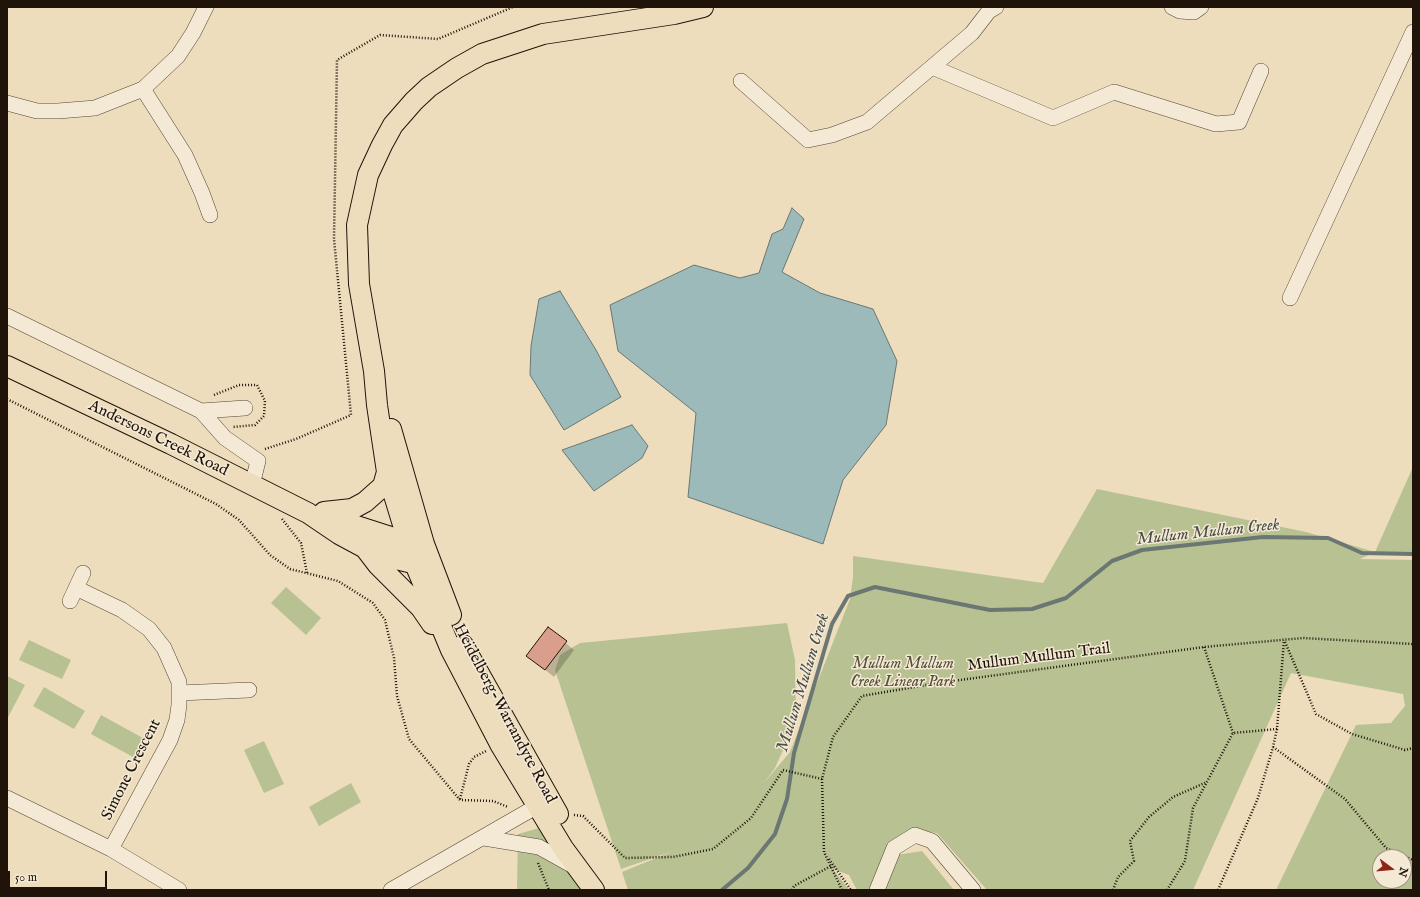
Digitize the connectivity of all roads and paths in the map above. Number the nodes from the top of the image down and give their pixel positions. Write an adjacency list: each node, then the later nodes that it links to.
1 (206, 7): 11 (street)
2 (513, 7): 23 (path)
3 (703, 7): 17 (main road, Heidelberg-Warrandyte Road)
4 (996, 7): 8 (street)
5 (1172, 7): 6 (street)
6 (1201, 7)
7 (1413, 32): 14 (street)
8 (932, 67): 9 (street); 10 (street)
9 (1261, 71)
10 (741, 81)
11 (143, 89): 12 (street); 13 (street)
12 (7, 103)
13 (210, 215)
14 (1290, 298)
15 (7, 316): 21 (street)
16 (7, 366): 25 (main road, Andersons Creek Road)
17 (374, 371): 24 (main road, Heidelberg-Warrandyte Road); 28 (main road, Heidelberg-Warrandyte Road)
18 (210, 396): 22 (path)
19 (7, 399): 31 (path)
20 (245, 408): 21 (street)
21 (201, 411): 25 (street)
22 (231, 427)
23 (261, 450)
24 (387, 472): 27 (main road); 28 (main road, Heidelberg-Warrandyte Road)
25 (252, 485): 26 (main road, Andersons Creek Road)
26 (276, 498): 27 (main road, Andersons Creek Road); 31 (path)
27 (308, 513): 28 (main road, Andersons Creek Road); 29 (main road, Andersons Creek Road)
28 (416, 543): 30 (main road, Heidelberg-Warrandyte Road)
29 (365, 548): 30 (main road, Andersons Creek Road); 36 (main road)
30 (424, 566): 36 (main road, Heidelberg-Warrandyte Road); 48 (main road, Heidelberg-Warrandyte Road)
31 (307, 573): 47 (path)
32 (82, 574): 38 (street, Simone Crescent)
33 (1284, 640): 34 (path, Mullum Mullum Trail); 35 (path, Mullum Mullum Trail); 39 (path); 43 (path)
34 (1413, 644)
35 (1204, 647): 40 (path); 44 (path, Mullum Mullum Trail)
36 (451, 650): 41 (main road, Heidelberg-Warrandyte Road)
37 (249, 690): 38 (street)
38 (179, 693): 51 (street, Simone Crescent)
39 (1277, 729): 40 (path); 42 (path)
40 (1233, 733): 45 (path)
41 (500, 744): 47 (path); 48 (main road, Heidelberg-Warrandyte Road)
42 (1273, 746): 53 (path); 66 (path)
43 (1413, 748)
44 (822, 778): 49 (path); 52 (path, Mullum Mullum Trail)
45 (1207, 782): 64 (path); 65 (path)
46 (7, 798): 51 (street)
47 (460, 800): 48 (path)
48 (537, 806): 49 (main road, Heidelberg-Warrandyte Road); 50 (street); 55 (main road, Heidelberg-Warrandyte Road)
49 (562, 822): 58 (main road, Heidelberg-Warrandyte Road)
50 (484, 838): 55 (street); 56 (street)
51 (111, 849): 57 (street)
52 (824, 852): 54 (path); 61 (path)
53 (1413, 860)
54 (831, 866): 59 (path); 60 (path)
55 (578, 868): 58 (main road, Heidelberg-Warrandyte Road)
56 (396, 889)
57 (179, 890)
58 (595, 890)
59 (792, 890)
60 (842, 890)
61 (851, 890)
62 (877, 890): 63 (street)
63 (973, 890)
64 (1113, 890)
65 (1167, 890)
66 (1218, 890)

